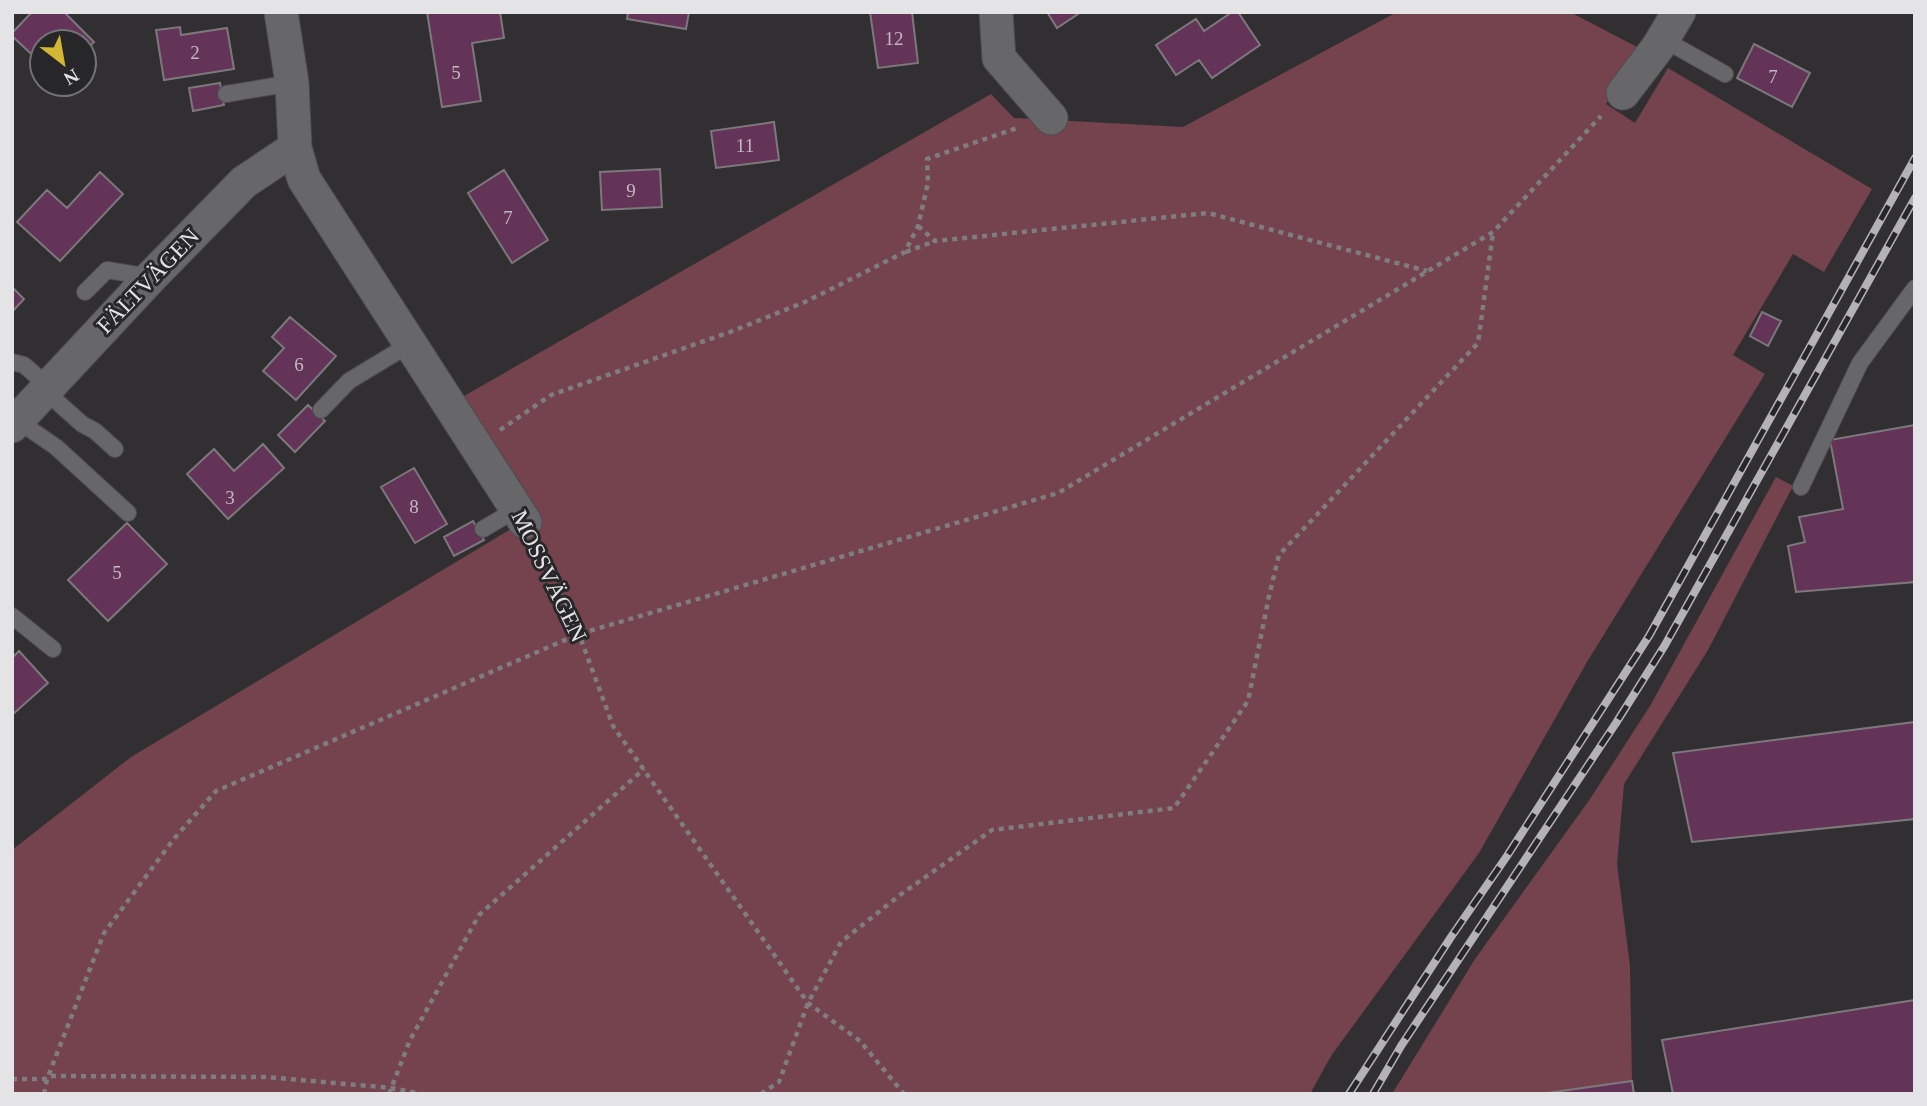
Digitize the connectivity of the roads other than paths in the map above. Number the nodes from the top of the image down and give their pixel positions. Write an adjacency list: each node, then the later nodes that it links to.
1 (281, 12): 5 (street, MOSSVÄGEN)
2 (996, 12): 8 (street)
3 (1671, 26): 4 (lane); 6 (street)
4 (1725, 74)
5 (292, 83): 7 (lane); 9 (street, MOSSVÄGEN)
6 (1623, 93)
7 (226, 94)
8 (1051, 118)
9 (295, 148): 10 (street, FÄLTVÄGEN); 13 (street, MOSSVÄGEN)
10 (151, 277): 12 (lane); 15 (street, FÄLTVÄGEN)
11 (1915, 288): 19 (lane)
12 (85, 292)
13 (410, 344): 16 (lane); 21 (street, MOSSVÄGEN)
14 (12, 362): 15 (lane)
15 (47, 389): 17 (street, FÄLTVÄGEN); 18 (lane)
16 (321, 410)
17 (15, 424): 20 (lane)
18 (115, 449)
19 (1801, 487)
20 (128, 513)
21 (521, 516): 22 (lane)
22 (483, 528)
23 (12, 616): 24 (lane)
24 (53, 649)

